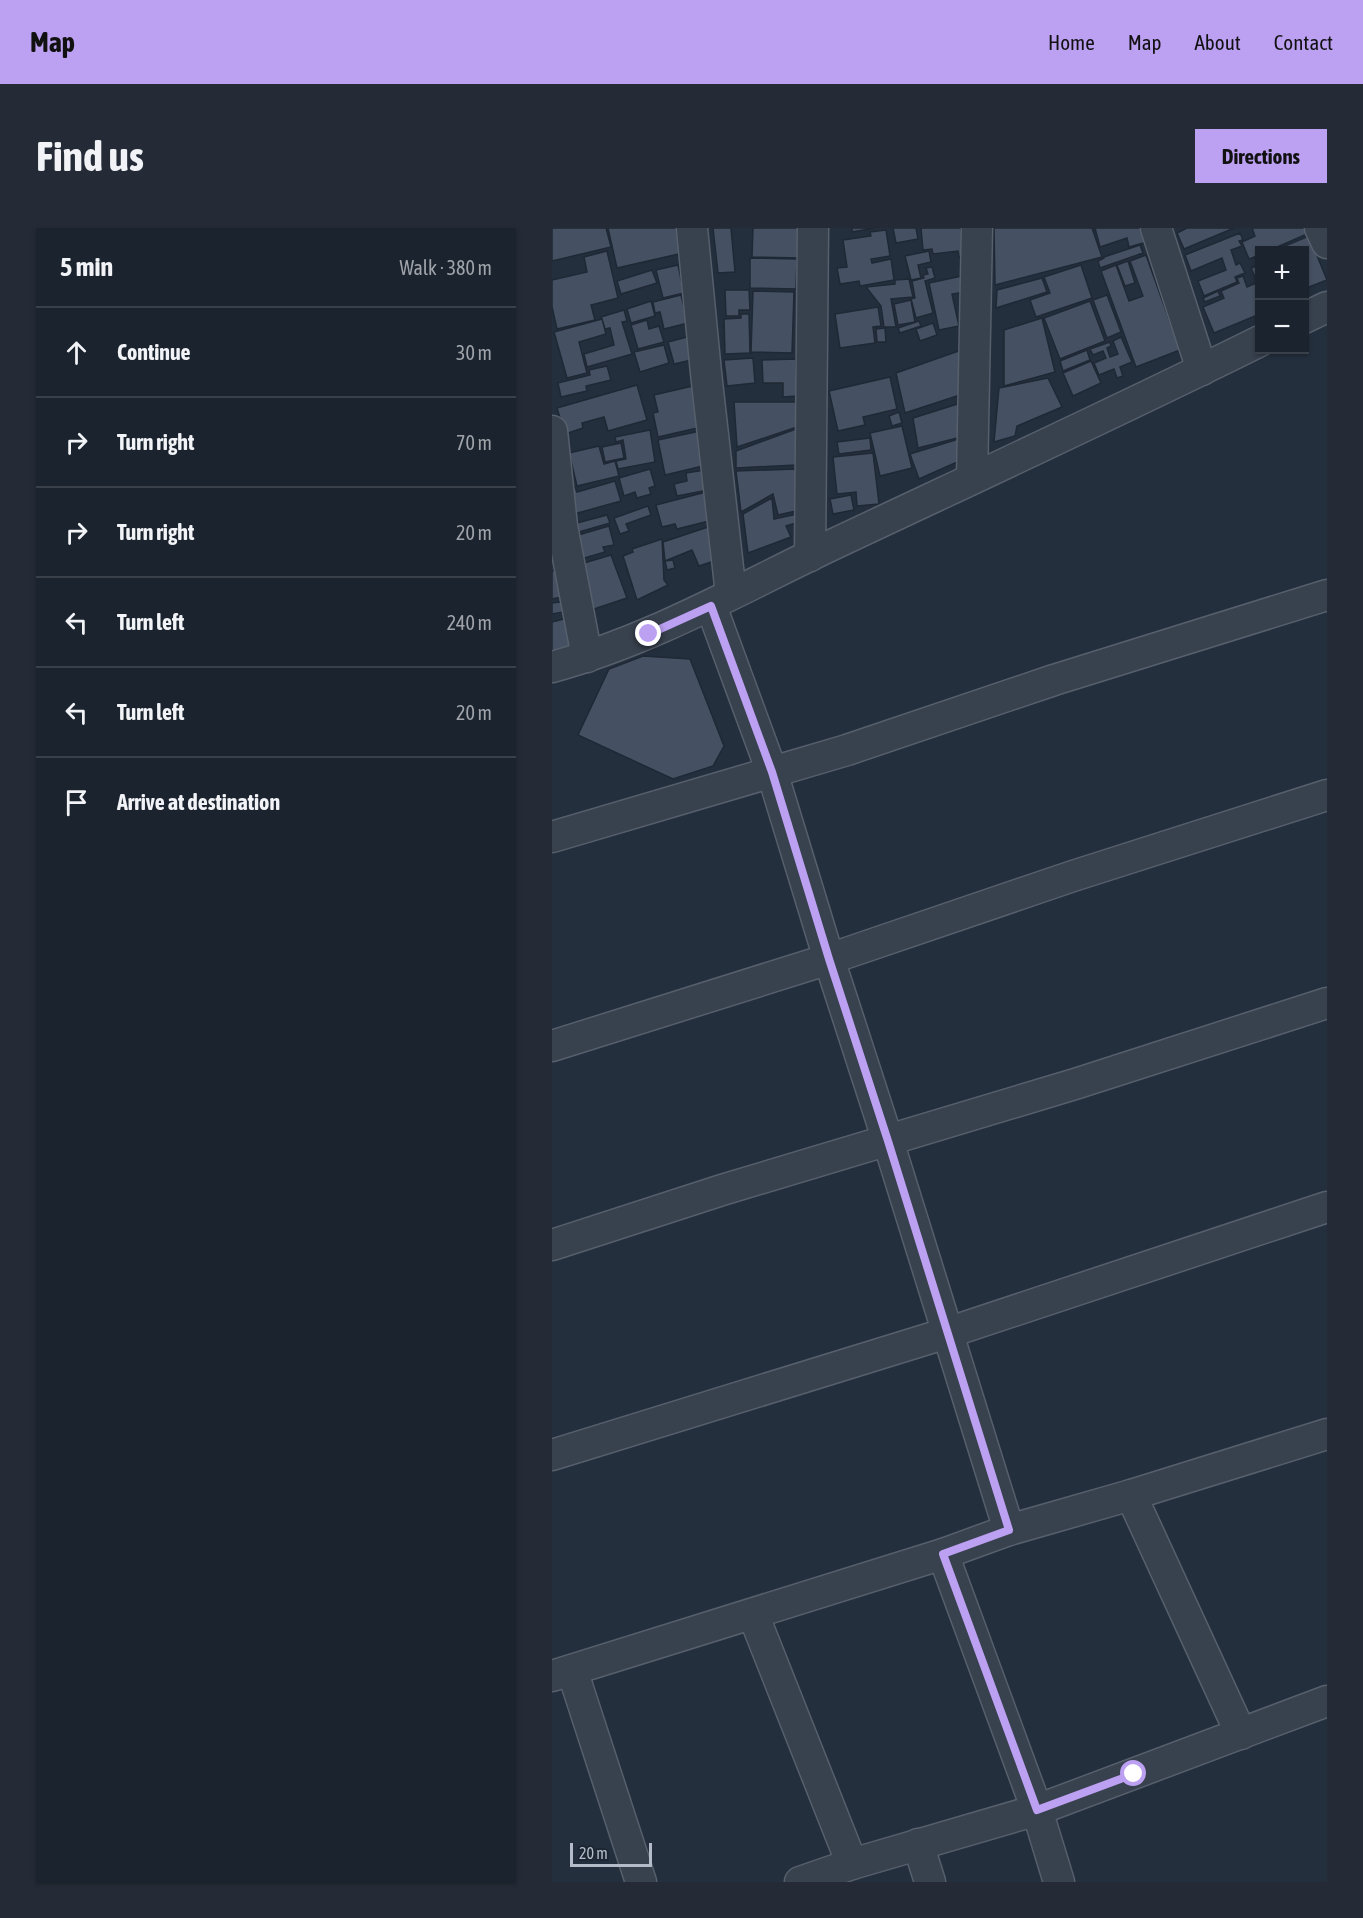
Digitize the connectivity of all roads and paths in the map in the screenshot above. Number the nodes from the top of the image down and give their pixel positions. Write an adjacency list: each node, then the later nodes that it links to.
1 (692, 228): 15 (street)
2 (813, 228): 13 (street)
3 (977, 228): 12 (street)
4 (1156, 228): 10 (street)
5 (1320, 228): 6 (street)
6 (1327, 243)
7 (1327, 307): 8 (street)
8 (1309, 316)
9 (1255, 344): 10 (street)
10 (1202, 370): 12 (street)
11 (552, 431): 16 (street)
12 (972, 479): 13 (street)
13 (810, 556): 15 (street)
14 (1327, 595): 18 (street)
15 (721, 600): 16 (street); 18 (street)
16 (587, 657): 17 (street)
17 (552, 667)
18 (772, 772): 20 (street); 21 (street)
19 (1327, 795): 21 (street)
20 (552, 837)
21 (829, 959): 23 (street); 24 (street)
22 (1327, 1003): 24 (street)
23 (552, 1046)
24 (888, 1141): 26 (street); 27 (street)
25 (1327, 1207): 27 (street)
26 (552, 1245)
27 (947, 1333): 29 (street); 31 (street)
28 (1327, 1434): 30 (street)
29 (552, 1455)
30 (1131, 1495): 31 (street); 36 (street)
31 (1009, 1530): 32 (street)
32 (943, 1554): 33 (street); 37 (street)
33 (753, 1614): 34 (street); 39 (street)
34 (562, 1673): 40 (street)
35 (1327, 1701): 36 (street)
36 (1241, 1734): 37 (street)
37 (1037, 1810): 38 (street); 43 (street)
38 (918, 1844): 39 (street); 42 (street)
39 (852, 1864): 41 (street)
40 (640, 1882)
41 (802, 1882)
42 (930, 1882)
43 (1059, 1882)

